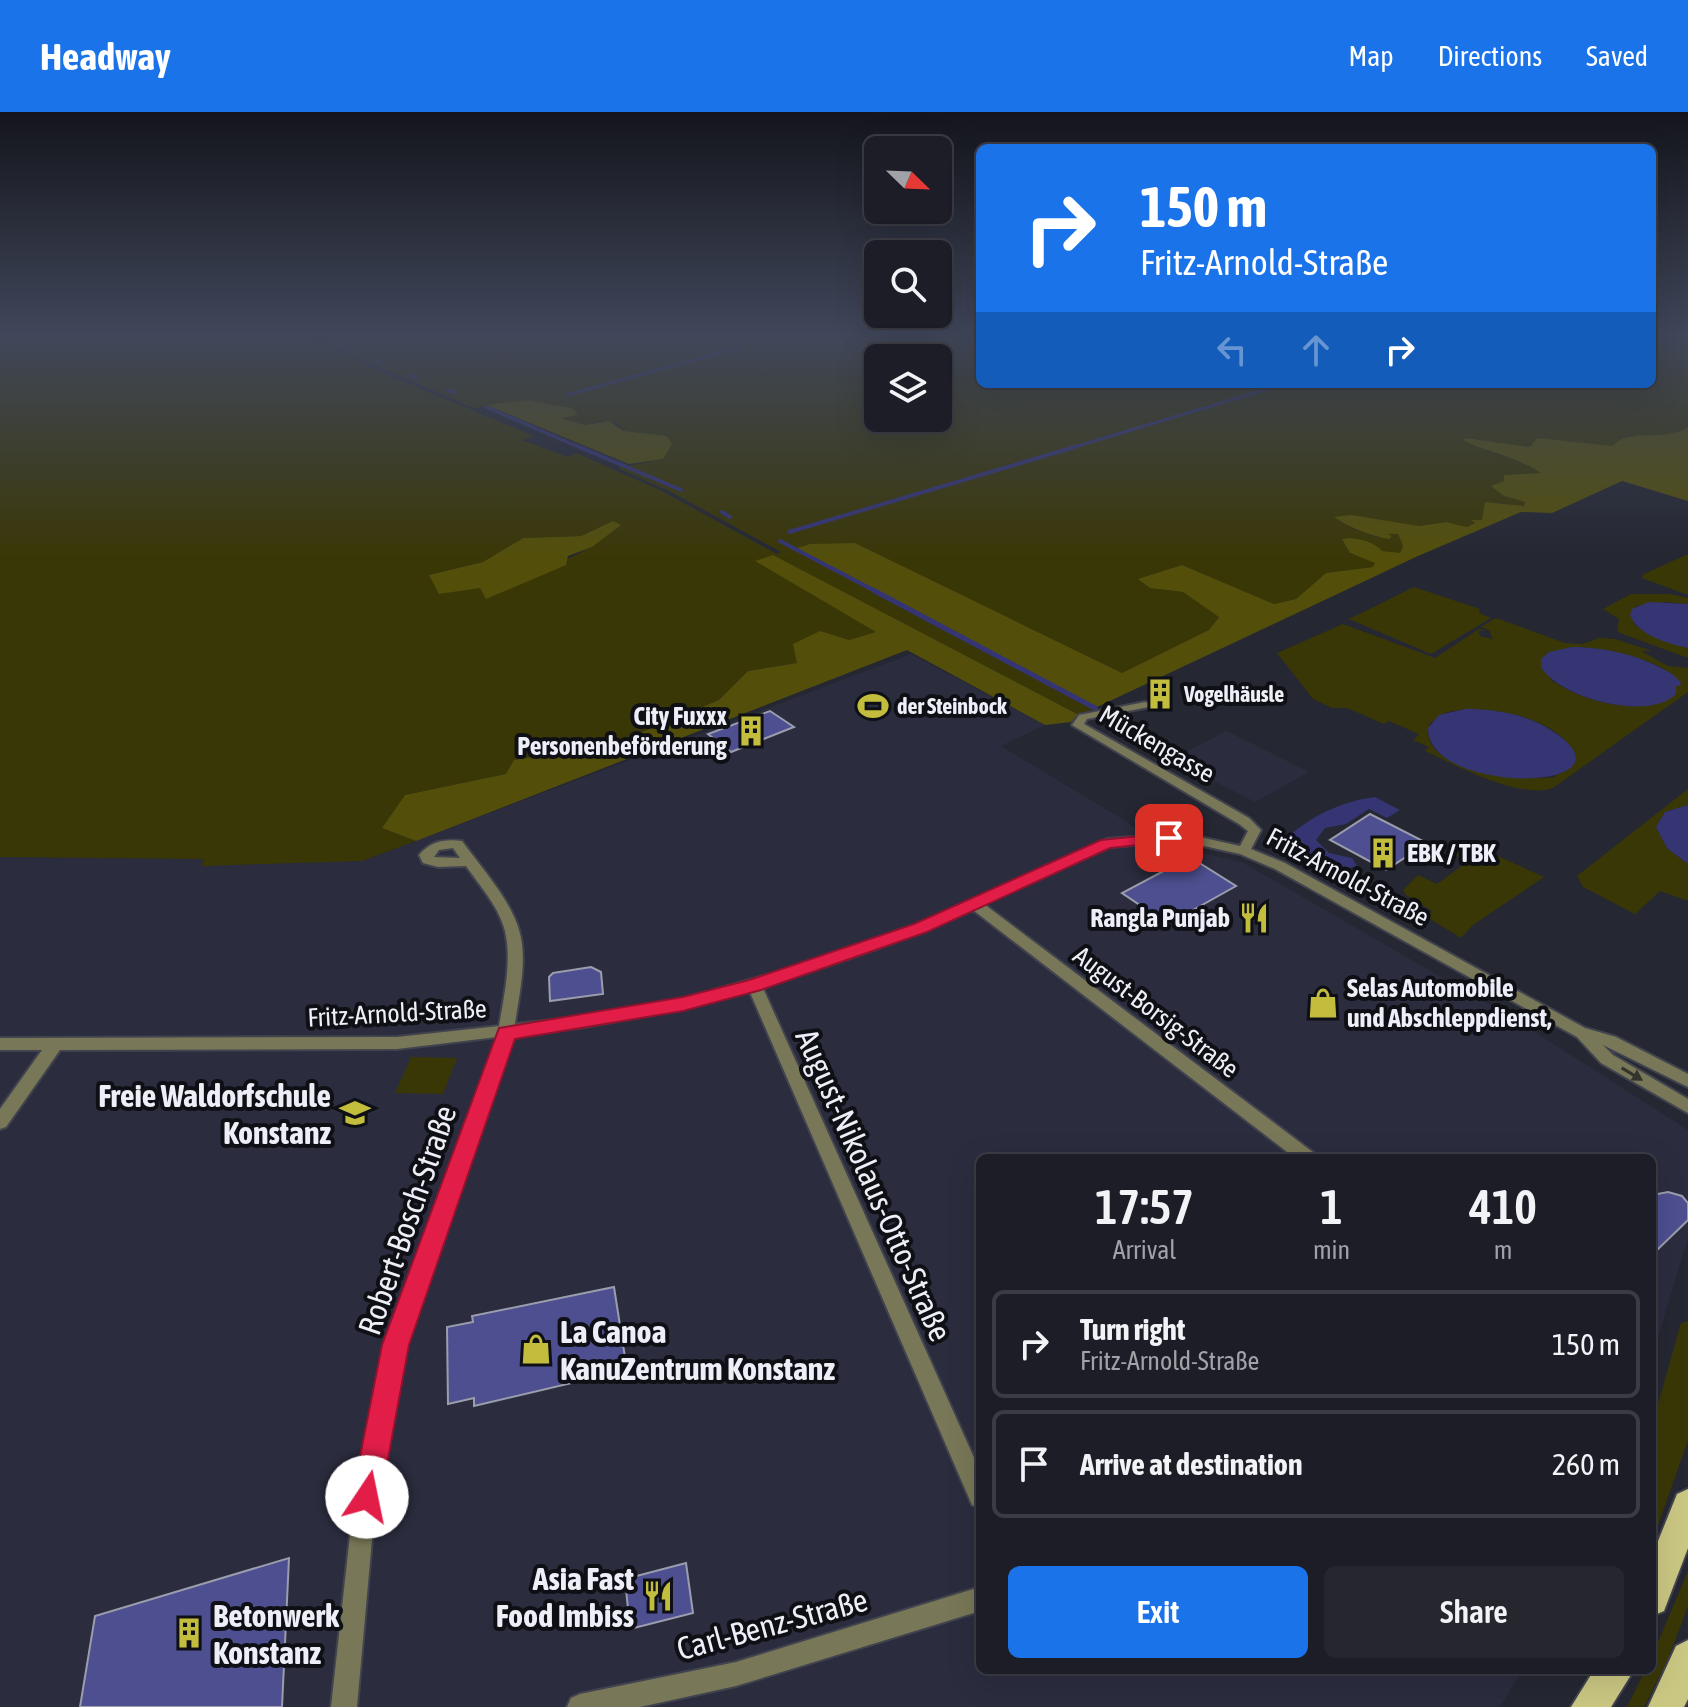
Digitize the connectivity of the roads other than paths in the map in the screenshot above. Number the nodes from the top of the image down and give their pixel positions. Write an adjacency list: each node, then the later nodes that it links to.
1 (1145, 705): 2 (street, Mückengasse)
2 (1244, 851): 4 (street, Fritz-Arnold-Straße); 7 (street, Fritz-Arnold-Straße)
3 (471, 862): 6 (street, Robert-Bosch-Straße)
4 (975, 904): 5 (street, Fritz-Arnold-Straße); 13 (street, August-Borsig-Straße)
5 (754, 985): 6 (street, Fritz-Arnold-Straße); 14 (street, August-Nikolaus-Otto-Straße)
6 (506, 1033): 9 (street, Fritz-Arnold-Straße); 20 (street, Robert-Bosch-Straße)
7 (1581, 1033): 10 (street, Fritz-Arnold-Straße); 11 (street, Fritz-Arnold-Straße, one-way to 11)
8 (0, 1044): 9 (street, Fritz-Arnold-Straße)
9 (55, 1044): 12 (street)
10 (1687, 1080)
11 (1688, 1107)
12 (0, 1122)
13 (1303, 1154)
14 (976, 1488)
15 (1688, 1505): 16 (main road)
16 (1656, 1589)
17 (976, 1600): 21 (street, Carl-Benz-Straße)
18 (1688, 1658): 23 (main road)
19 (1613, 1674): 22 (main road)
20 (344, 1707)
21 (580, 1707)
22 (1589, 1707)
23 (1666, 1707)

